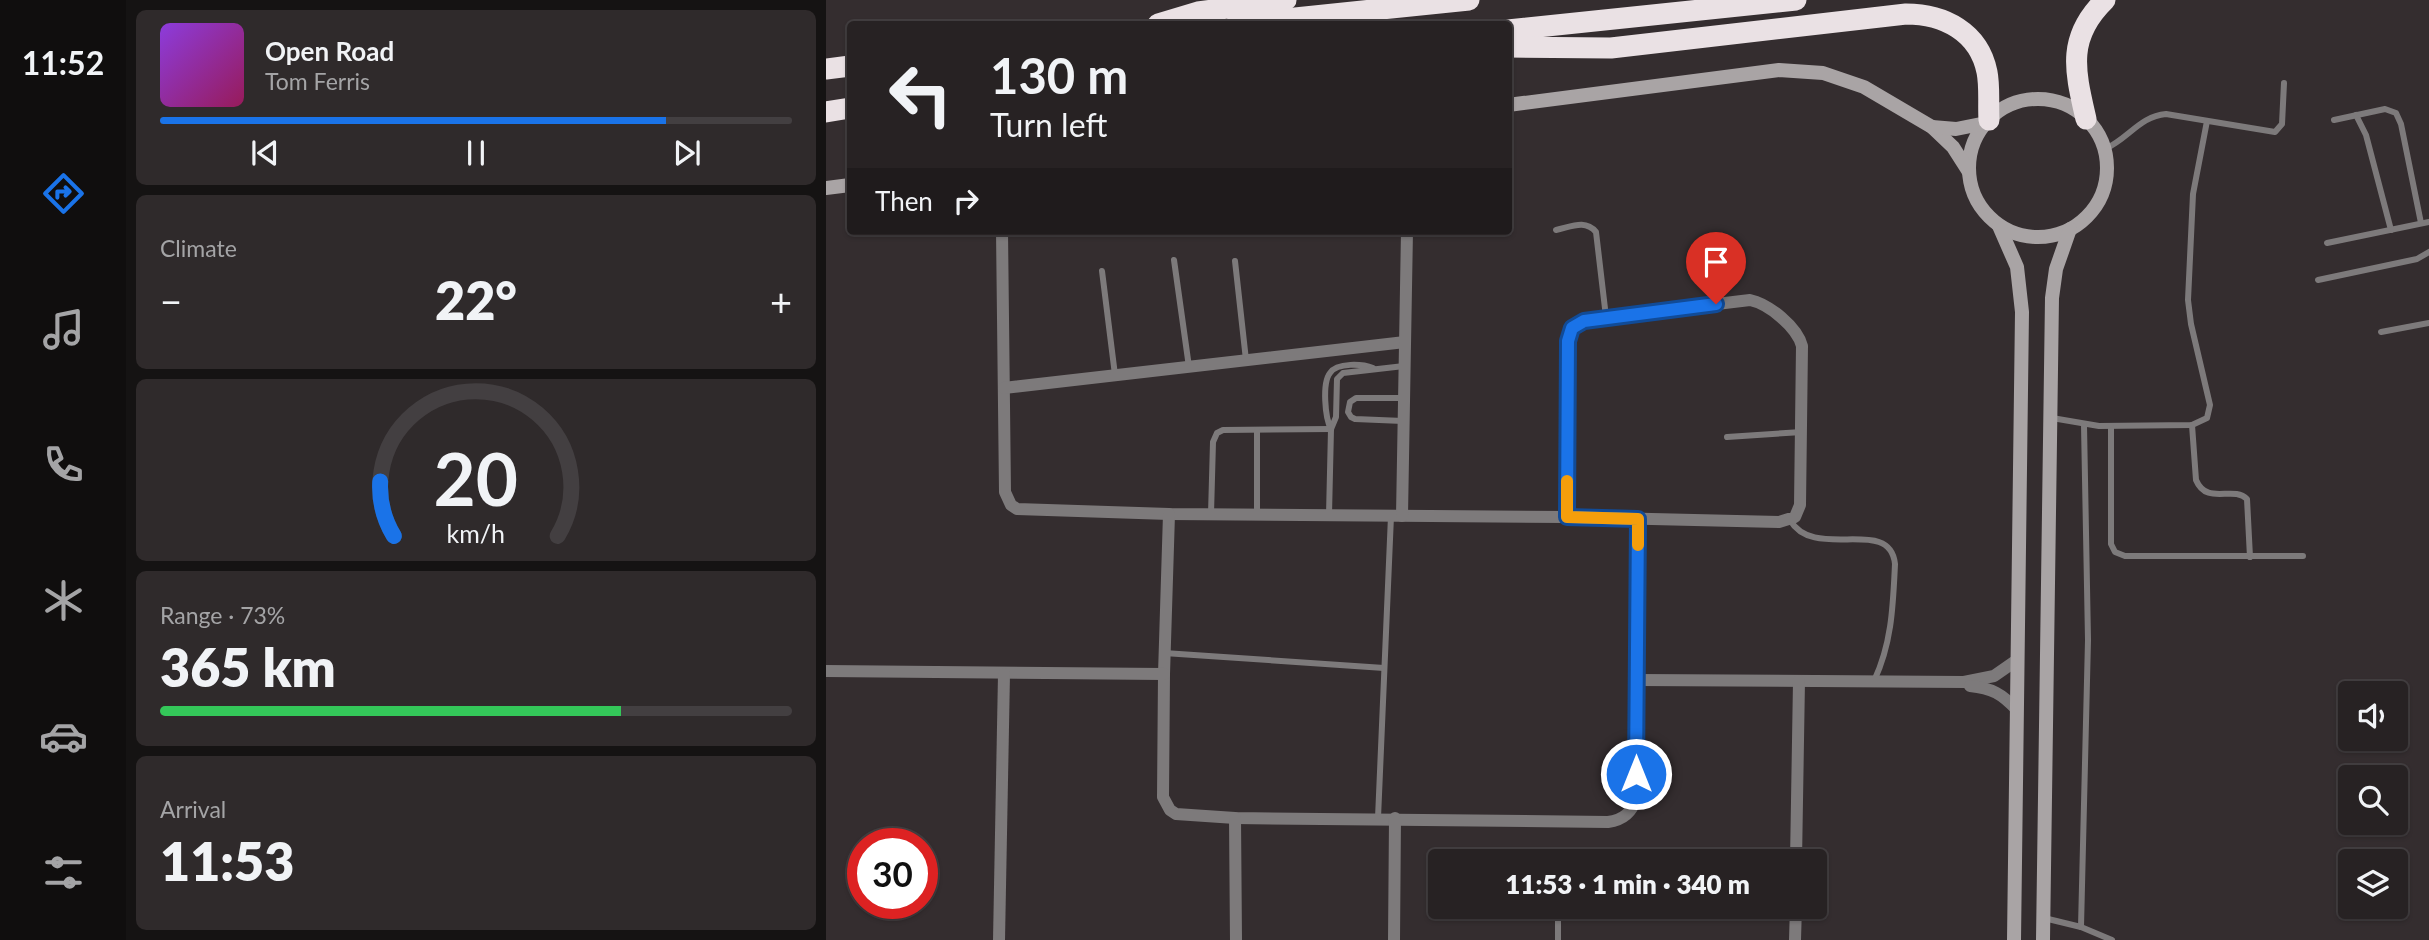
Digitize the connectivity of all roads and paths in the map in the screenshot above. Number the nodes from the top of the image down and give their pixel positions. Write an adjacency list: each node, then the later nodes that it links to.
1 (1286, 0): 5 (highway)
2 (1469, 0): 6 (highway)
3 (1796, 0): 7 (highway)
4 (2105, 0): 20 (highway)
5 (1168, 21)
6 (1265, 21)
7 (1512, 30)
8 (1512, 47): 23 (highway)
9 (847, 58): 10 (highway)
10 (826, 59)
11 (847, 66): 12 (highway)
12 (826, 69)
13 (2284, 83): 22 (lane)
14 (847, 102): 15 (highway)
15 (826, 104)
16 (1512, 104): 24 (street)
17 (847, 108): 18 (highway)
18 (826, 112)
19 (2356, 115): 21 (lane); 30 (lane); 34 (lane)
20 (2087, 119): 23 (street); 25 (street)
21 (2334, 120)
22 (2207, 121): 25 (lane); 56 (lane)
23 (1987, 122): 24 (street); 26 (street)
24 (1932, 127): 26 (street)
25 (2105, 149): 32 (street)
26 (1969, 172): 31 (street)
27 (847, 185): 28 (street)
28 (826, 188)
29 (2429, 222): 30 (lane)
30 (2421, 223): 34 (lane)
31 (1999, 226): 32 (street); 73 (street)
32 (2070, 229): 53 (street)
33 (1556, 230): 43 (lane)
34 (2391, 230): 37 (lane)
35 (1002, 235): 51 (street)
36 (1407, 235): 46 (street)
37 (2327, 243)
38 (2429, 252): 42 (lane)
39 (1174, 260): 48 (lane)
40 (1235, 261): 47 (lane)
41 (1102, 271): 50 (lane)
42 (2318, 280)
43 (1606, 317): 60 (street); 67 (street)
44 (2429, 323): 45 (lane)
45 (2381, 332)
46 (1405, 342): 47 (street); 49 (street)
47 (1247, 360): 48 (street)
48 (1189, 366): 50 (street)
49 (1404, 366): 52 (street); 58 (lane)
50 (1115, 375): 51 (street)
51 (1004, 388): 62 (street)
52 (1404, 398): 54 (street); 54 (lane)
53 (2050, 418): 55 (lane); 87 (street)
54 (1403, 421): 66 (street)
55 (2084, 425): 57 (lane); 90 (lane)
56 (2192, 425): 57 (lane); 71 (lane)
57 (2111, 426): 71 (lane)
58 (1331, 429): 59 (lane); 65 (lane)
59 (1257, 430): 63 (lane); 64 (lane)
60 (1802, 432): 61 (lane); 69 (street)
61 (1727, 437)
62 (1169, 514): 63 (street); 72 (street)
63 (1211, 514): 64 (street)
64 (1257, 514): 65 (street)
65 (1329, 515): 66 (street)
66 (1397, 516): 67 (street); 74 (lane)
67 (1567, 517): 68 (street)
68 (1638, 519): 69 (street); 78 (street)
69 (1790, 520): 80 (lane)
70 (2303, 556): 71 (lane)
71 (2250, 557)
72 (1164, 653): 74 (lane); 77 (street)
73 (2017, 660): 81 (street); 82 (street)
74 (1384, 668): 84 (lane)
75 (826, 671): 76 (street)
76 (1004, 674): 77 (street); 91 (street)
77 (1164, 674): 83 (street)
78 (1637, 680): 79 (street); 85 (street)
79 (1799, 681): 80 (street); 86 (street)
80 (1874, 681): 81 (street)
81 (1964, 682): 82 (street)
82 (2017, 710): 96 (street)
83 (1235, 818): 84 (street); 92 (street)
84 (1378, 818): 85 (street)
85 (1395, 818): 93 (street)
86 (1796, 849)
87 (2043, 918): 90 (lane); 97 (street)
88 (1558, 919): 94 (lane)
89 (1796, 919): 95 (street)
90 (2081, 927): 98 (lane)
91 (999, 940)
92 (1236, 940)
93 (1394, 940)
94 (1558, 940)
95 (1795, 940)
96 (2014, 940)
97 (2043, 940)
98 (2112, 940)

